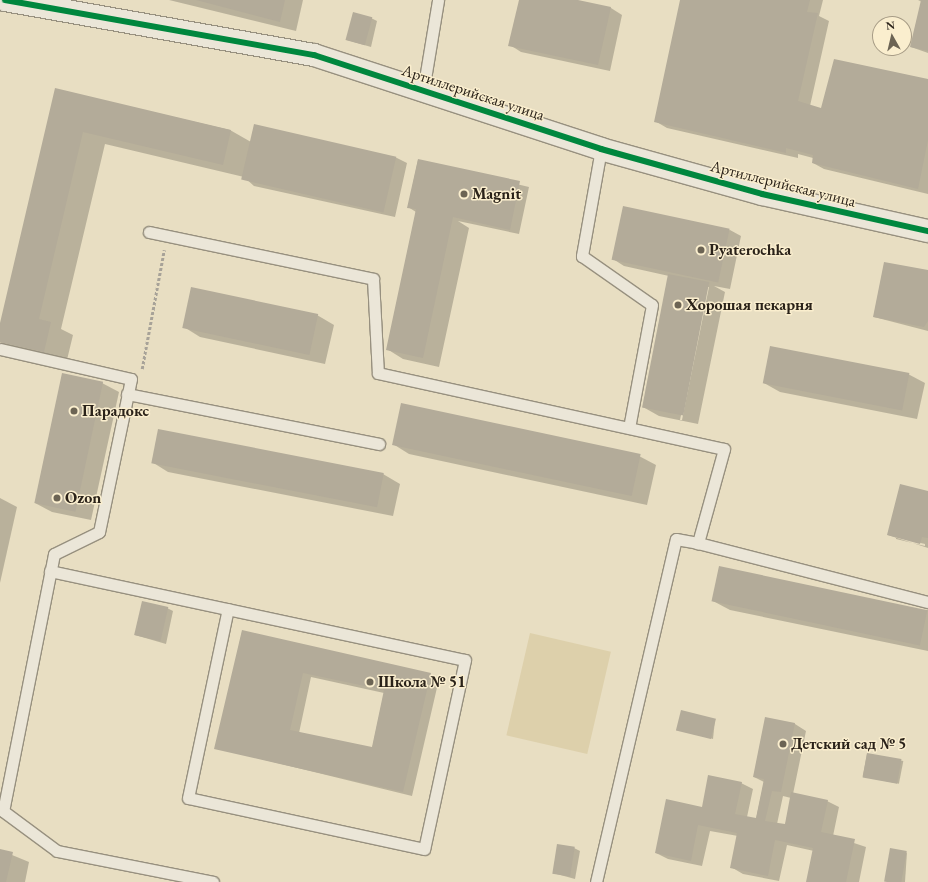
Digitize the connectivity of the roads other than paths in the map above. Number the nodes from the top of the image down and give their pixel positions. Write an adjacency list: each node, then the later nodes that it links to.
1 (438, 0): 3 (lane)
2 (18, 1): 3 (street, Артиллерийская улица)
3 (423, 91): 4 (street, Артиллерийская улица)
4 (601, 149): 5 (street, Артиллерийская улица); 9 (lane)
5 (928, 231)
6 (149, 232): 9 (lane)
7 (0, 349): 8 (lane)
8 (132, 395): 10 (lane); 12 (lane)
9 (629, 428): 11 (lane)
10 (379, 444)
11 (698, 544): 13 (lane); 16 (lane)
12 (50, 571): 14 (lane); 15 (lane)
13 (928, 602)
14 (228, 610): 14 (lane)
15 (214, 882)
16 (596, 882)

